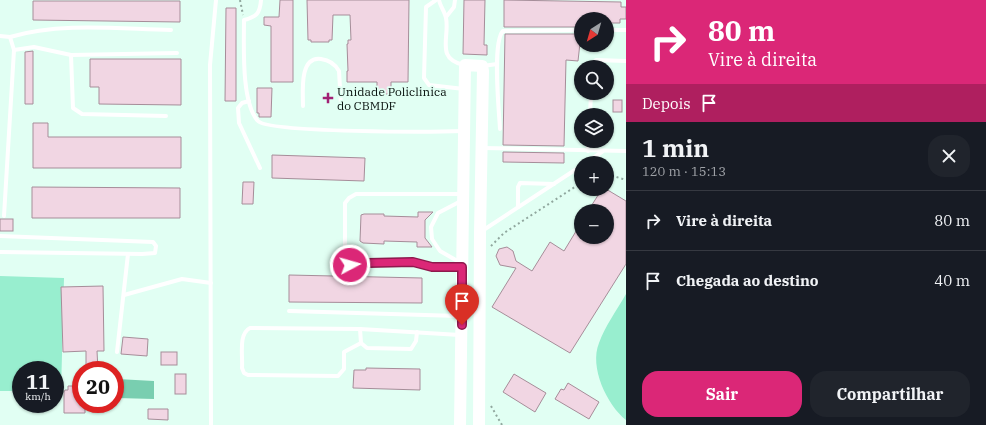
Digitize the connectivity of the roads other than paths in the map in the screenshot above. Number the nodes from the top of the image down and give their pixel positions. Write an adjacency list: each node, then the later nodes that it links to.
1 (216, 0): 47 (lane)
2 (261, 0): 22 (lane)
3 (437, 0): 5 (lane); 20 (lane)
4 (456, 0): 5 (lane)
5 (446, 17): 18 (lane)
6 (171, 30): 11 (lane)
7 (574, 30): 17 (lane)
8 (614, 30): 9 (lane)
9 (626, 30)
10 (0, 36): 11 (lane)
11 (10, 37): 12 (lane)
12 (14, 50): 14 (lane); 36 (lane)
13 (178, 53): 14 (lane)
14 (71, 55): 25 (lane)
15 (614, 61): 16 (lane)
16 (626, 61)
17 (497, 64): 19 (lane); 26 (lane)
18 (465, 65): 19 (street); 20 (street)
19 (482, 66): 21 (street)
20 (465, 91): 21 (street); 27 (street)
21 (483, 96): 28 (street)
22 (249, 101): 27 (lane); 33 (lane)
23 (341, 105): 24 (lane)
24 (303, 106)
25 (166, 116)
26 (500, 129)
27 (465, 131): 37 (street)
28 (482, 148): 29 (lane); 40 (street)
29 (588, 151): 30 (lane)
30 (604, 151): 31 (lane); 32 (lane)
31 (626, 151)
32 (596, 156)
33 (260, 168)
34 (574, 171): 35 (lane)
35 (555, 184): 38 (lane); 38 (lane)
36 (2, 190): 39 (lane)
37 (464, 197): 44 (street); 44 (lane); 44 (lane)
38 (518, 207): 40 (lane)
39 (4, 216)
40 (480, 233): 45 (street)
41 (0, 236): 43 (lane)
42 (0, 252): 43 (lane)
43 (128, 254): 48 (lane)
44 (462, 265): 46 (street)
45 (479, 280): 46 (street); 58 (street)
46 (462, 281): 50 (street)
47 (211, 283): 48 (lane); 56 (lane)
48 (124, 295): 55 (lane)
49 (289, 312): 50 (lane)
50 (462, 316): 53 (street)
51 (360, 329): 52 (lane); 54 (lane); 54 (lane)
52 (417, 332): 53 (lane); 54 (lane)
53 (462, 335): 57 (street)
54 (361, 343)
55 (117, 352)
56 (211, 425)
57 (460, 425)
58 (479, 425)

